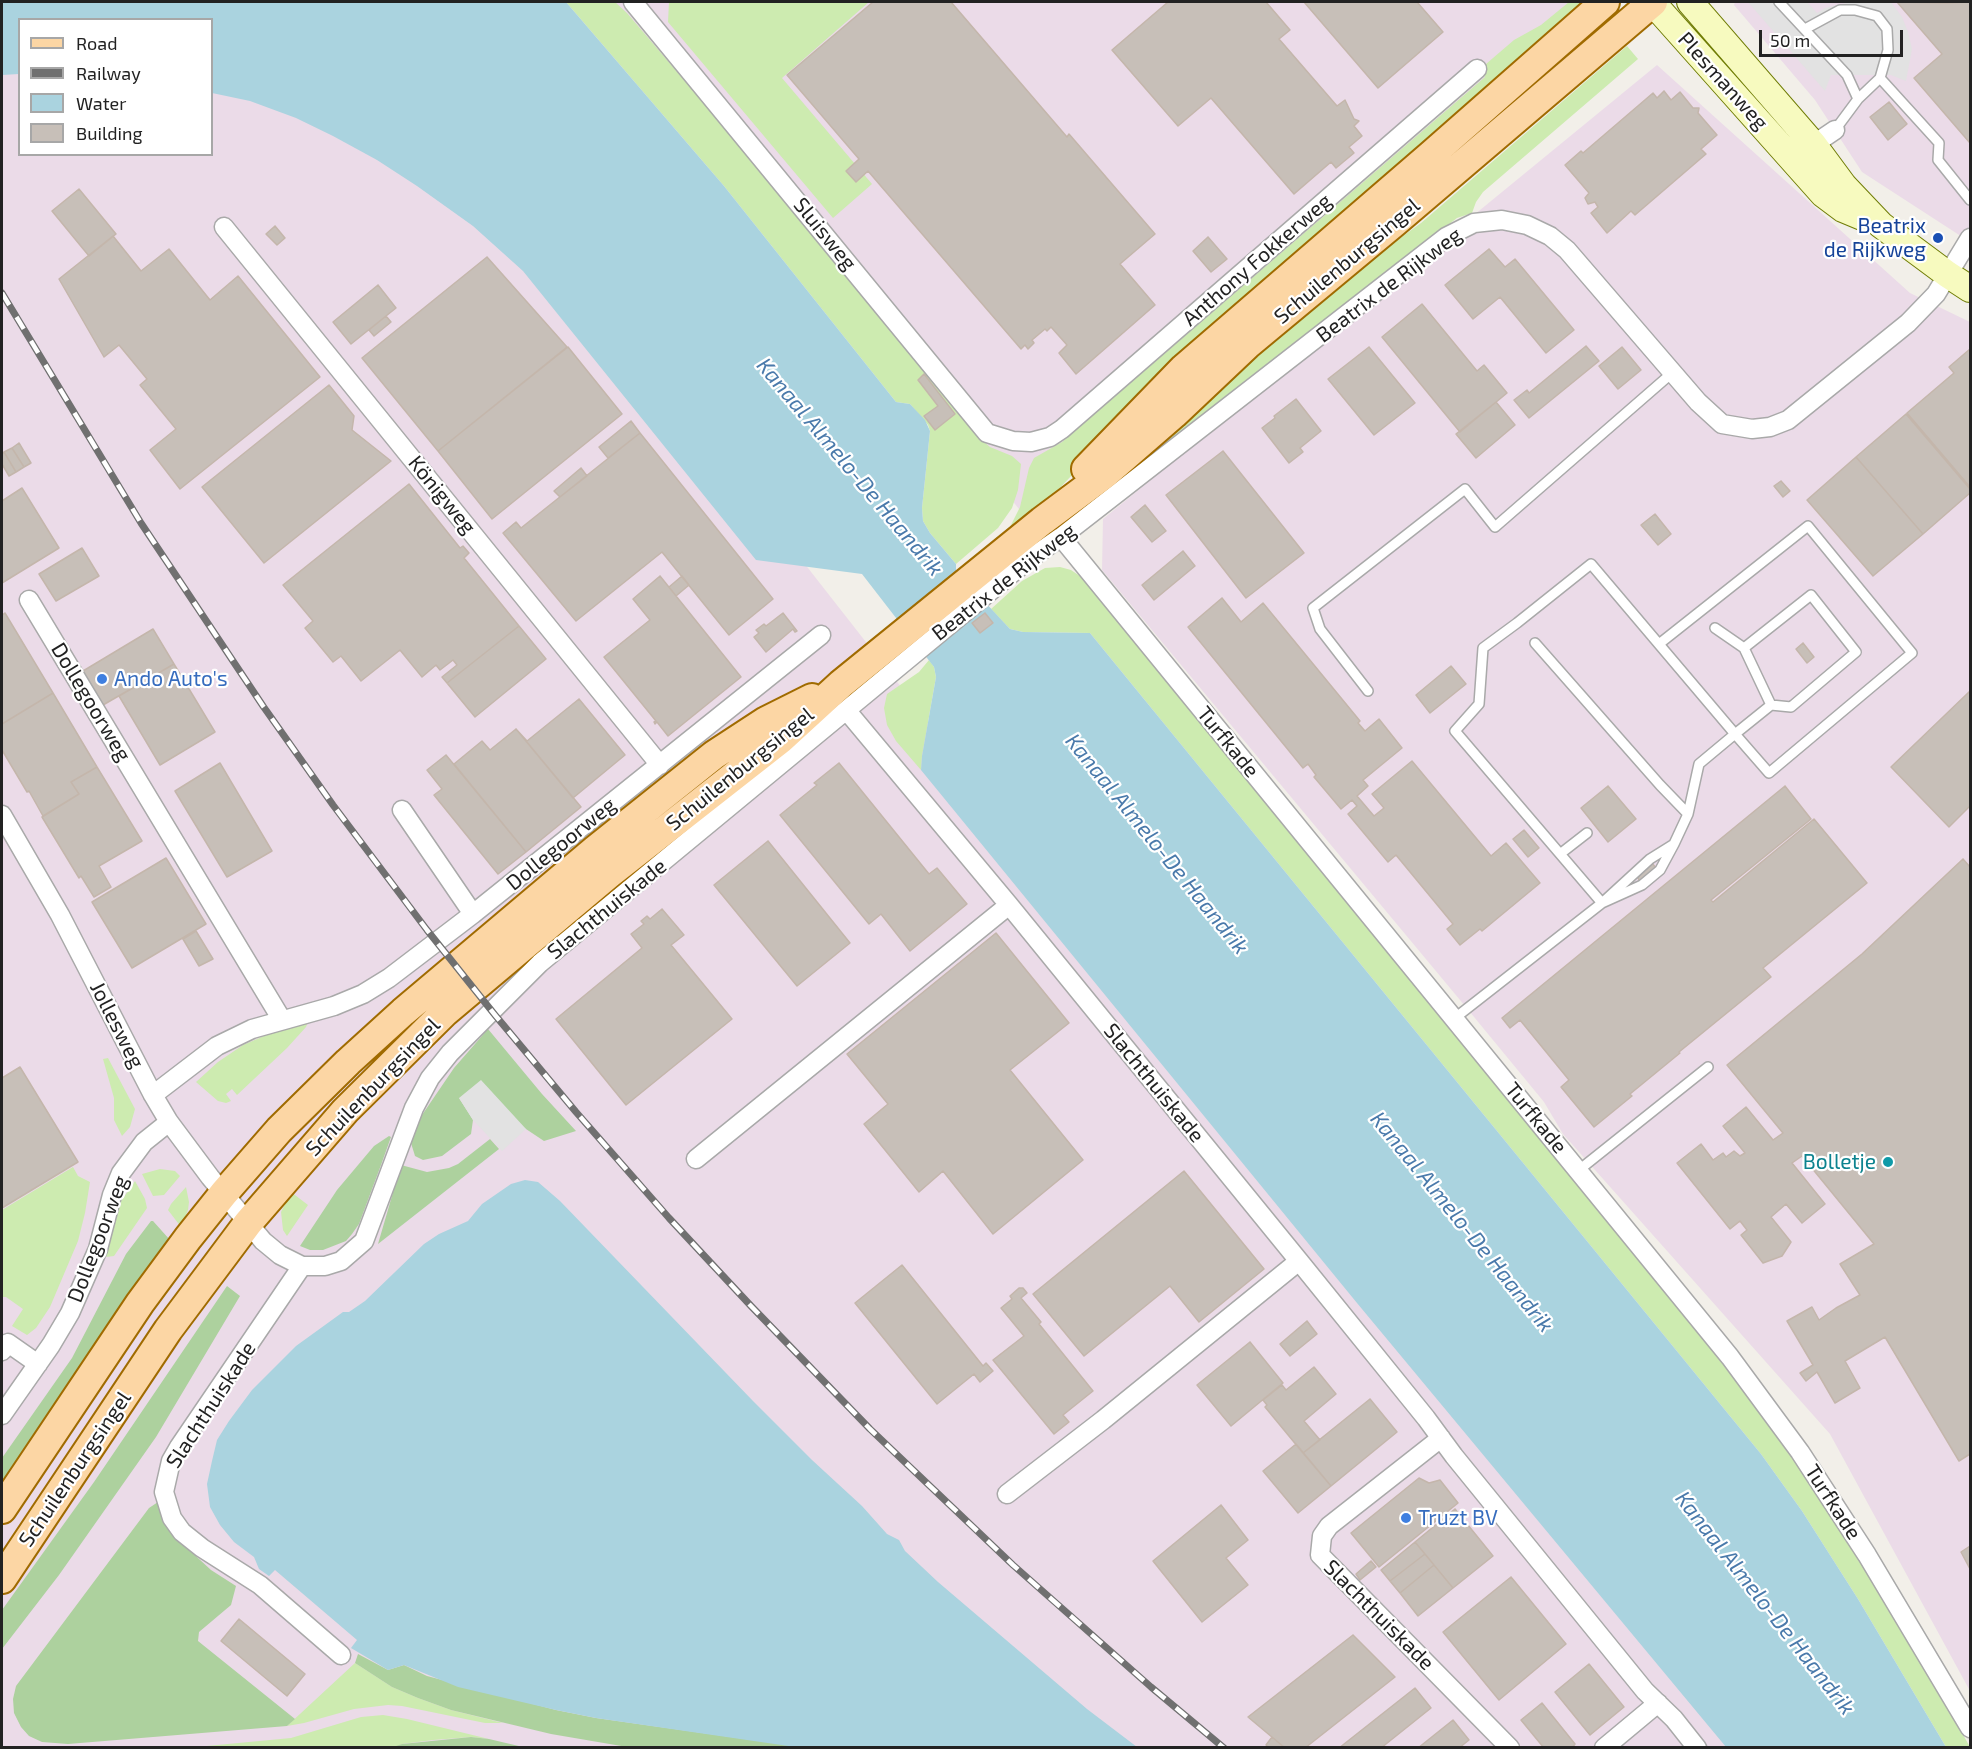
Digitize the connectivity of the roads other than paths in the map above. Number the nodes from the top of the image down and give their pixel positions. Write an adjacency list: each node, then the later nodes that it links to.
1 (1605, 2): 21 (main road, Schuilenburgsingel)
2 (1653, 2): 12 (main road, Plesmanweg); 21 (main road, Schuilenburgsingel)
3 (1690, 2): 11 (main road, Plesmanweg)
4 (1779, 2): 6 (lane)
5 (639, 4): 20 (street, Sluisweg)
6 (1805, 29): 8 (lane); 9 (lane)
7 (1477, 69): 20 (street, Anthony Fokkerweg)
8 (1880, 78): 9 (lane); 13 (lane)
9 (1858, 99): 10 (lane)
10 (1835, 130): 11 (street)
11 (1813, 144): 12 (street); 14 (main road, Plesmanweg)
12 (1793, 161): 14 (main road, Plesmanweg)
13 (1971, 200)
14 (1881, 225): 17 (main road, Plesmanweg)
15 (224, 227): 32 (street, Königweg)
16 (1971, 238): 17 (street, Beatrix de Rijkweg)
17 (1947, 274): 18 (main road, Plesmanweg); 19 (street, Beatrix de Rijkweg)
18 (1971, 289)
19 (1672, 373): 21 (street, Beatrix de Rijkweg); 28 (lane)
20 (1031, 442)
21 (1052, 529): 29 (main road, Schuilenburgsingel); 42 (street, Turfkade)
22 (29, 600): 43 (street, Dollegoorweg)
23 (1715, 628): 27 (lane)
24 (821, 634): 32 (street, Dollegoorweg)
25 (1535, 643): 34 (lane)
26 (1659, 644): 31 (lane); 31 (lane); 38 (lane)
27 (1744, 648): 30 (lane); 30 (lane)
28 (1368, 691)
29 (844, 698): 40 (street, Slachthuiskade); 49 (main road, Schuilenburgsingel); 50 (main road, Schuilenburgsingel); 52 (street, Slachthuiskade)
30 (1771, 705): 31 (lane)
31 (1735, 734): 34 (lane)
32 (660, 765): 41 (street, Dollegoorweg)
33 (402, 810): 41 (street)
34 (1688, 814): 37 (lane)
35 (2, 815): 45 (street, Jollesweg)
36 (1587, 833): 38 (lane)
37 (1674, 843): 39 (lane); 39 (lane)
38 (1560, 854): 39 (lane)
39 (1602, 903): 42 (lane)
40 (1009, 905): 47 (street); 51 (street, Slachthuiskade)
41 (473, 914): 43 (street, Dollegoorweg)
42 (1455, 1018): 48 (street, Turfkade)
43 (282, 1020): 45 (street, Dollegoorweg)
44 (1708, 1067): 48 (lane)
45 (153, 1095): 46 (street, Jollesweg)
46 (169, 1122): 49 (street, Jollesweg); 54 (street, Dollegoorweg)
47 (696, 1159)
48 (1579, 1170): 62 (street, Turfkade)
49 (224, 1193): 50 (street, Jollesweg); 58 (main road, Schuilenburgsingel)
50 (248, 1223): 52 (street); 59 (main road, Schuilenburgsingel)
51 (1299, 1261): 56 (street, Slachthuiskade); 57 (street)
52 (302, 1266): 60 (street, Slachthuiskade)
53 (2, 1352): 54 (street)
54 (38, 1364): 55 (street, Dollegoorweg)
55 (2, 1415)
56 (1441, 1438): 61 (street, Slachthuiskade); 63 (street, Slachthuiskade)
57 (1007, 1494)
58 (2, 1509)
59 (2, 1579)
60 (341, 1655)
61 (1658, 1703): 64 (street); 65 (street, Slachthuiskade)
62 (1971, 1728)
63 (1510, 1748)
64 (1604, 1748)
65 (1697, 1748)

